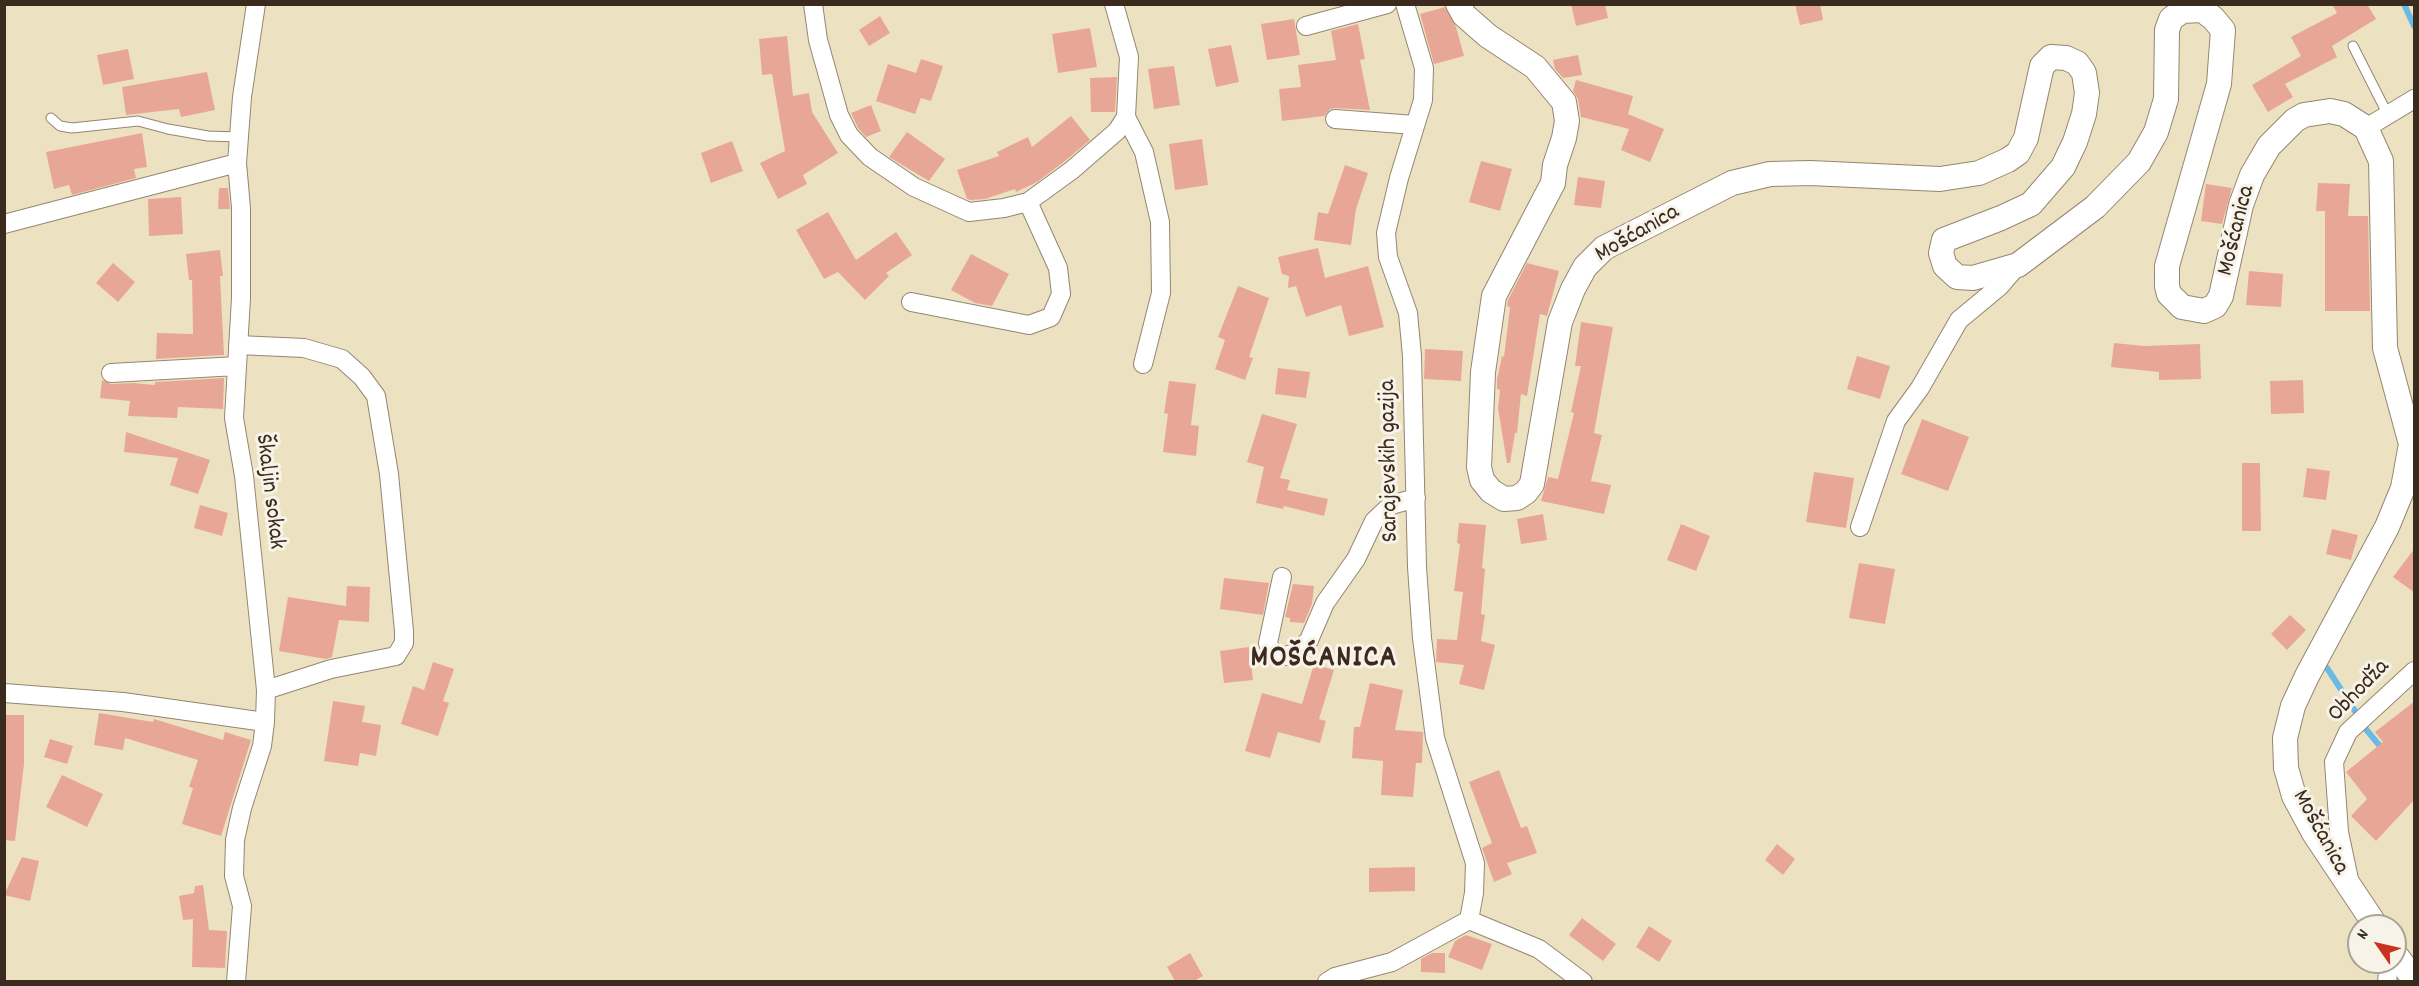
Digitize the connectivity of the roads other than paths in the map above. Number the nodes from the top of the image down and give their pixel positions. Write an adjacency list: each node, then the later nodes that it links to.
1 (256, 4): 16 (street, Škaljin sokak)
2 (813, 4): 18 (street)
3 (1114, 4): 11 (street)
4 (1387, 4): 7 (street)
5 (1405, 4): 14 (street, Sarajevskih gazija)
6 (1458, 4): 20 (main road, Mošćanica)
7 (1306, 26)
8 (2353, 46): 10 (lane)
9 (2409, 102): 10 (street)
10 (2388, 115): 15 (street)
11 (1126, 117): 18 (street); 23 (street)
12 (51, 118): 16 (lane)
13 (1335, 119): 14 (street)
14 (1415, 125): 26 (street, Sarajevskih gazija)
15 (2366, 128): 20 (main road, Mošćanica); 33 (main road, Mošćanica)
16 (239, 137): 17 (street, Škaljin sokak)
17 (237, 163): 19 (street); 22 (street, Škaljin sokak)
18 (1028, 202): 21 (street)
19 (4, 224)
20 (2018, 265): 27 (street, Mošćanica)
21 (911, 302)
22 (238, 345): 24 (street, Škaljin sokak); 30 (street)
23 (1143, 364)
24 (237, 366): 25 (street); 30 (street, Škaljin sokak)
25 (111, 373)
26 (1416, 498): 28 (street); 35 (street, Sarajevskih gazija)
27 (1860, 527)
28 (1282, 577)
29 (2415, 671): 33 (street, Obhodža)
30 (266, 690): 32 (street, Škaljin sokak)
31 (4, 693): 32 (street)
32 (266, 722): 36 (street, Škaljin sokak)
33 (2351, 889): 34 (main road, Mošćanica)
34 (2368, 914)
35 (1469, 920): 37 (street); 38 (street)
36 (236, 981)
37 (1327, 981)
38 (1583, 981)

